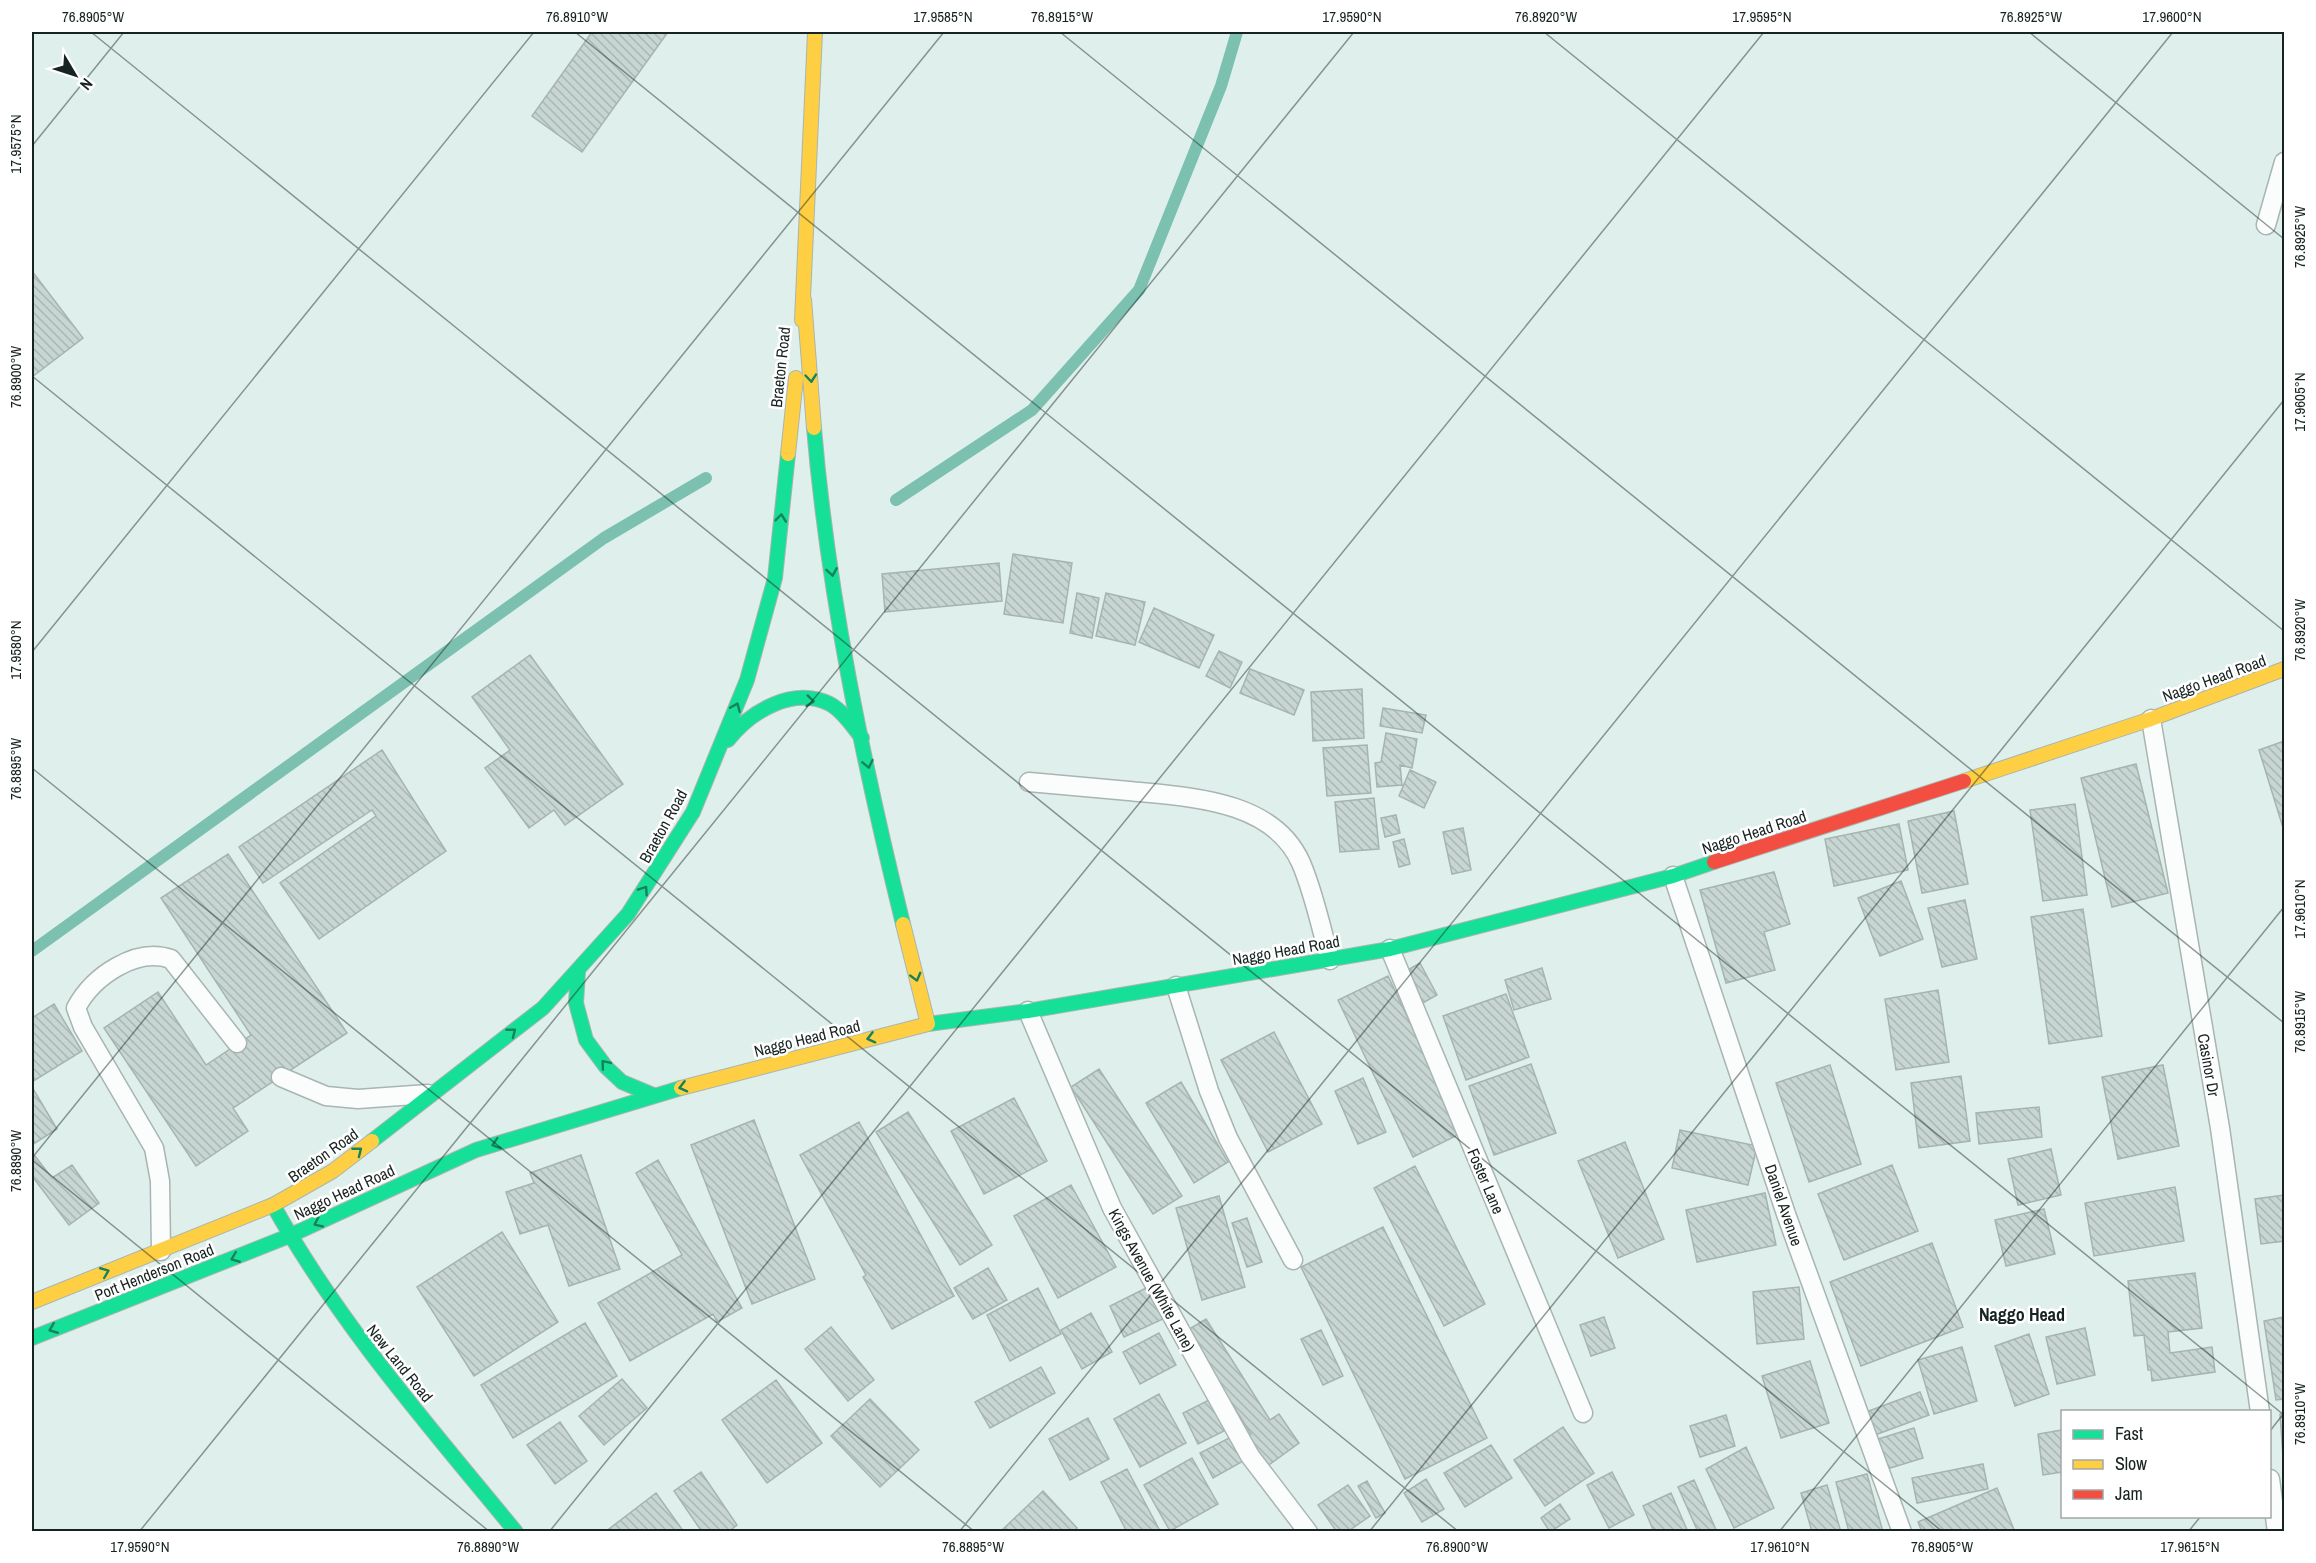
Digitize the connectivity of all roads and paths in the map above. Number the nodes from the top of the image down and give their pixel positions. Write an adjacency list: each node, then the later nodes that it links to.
1 (815, 32): 4 (main road, Braeton Road)
2 (2284, 162): 3 (lane)
3 (2266, 225)
4 (804, 299): 7 (main road, Braeton Road, one-way to 7); 8 (main road, Braeton Road, one-way to 4)
5 (2284, 669): 6 (main road, Naggo Head Road)
6 (2151, 719): 10 (main road, Naggo Head Road); 27 (lane, Casinor Dr)
7 (862, 738): 8 (main road, one-way to 7); 16 (main road, Braeton Road, one-way to 16)
8 (714, 761): 13 (main road, Braeton Road, one-way to 8)
9 (1029, 782): 12 (lane)
10 (1673, 876): 11 (main road, Naggo Head Road); 32 (lane, Daniel Avenue)
11 (1390, 949): 12 (main road, Naggo Head Road); 28 (lane, Foster Lane)
12 (1330, 960): 14 (main road, Naggo Head Road)
13 (578, 972): 19 (main road, Braeton Road, one-way to 13); 20 (main road, one-way to 13)
14 (1176, 986): 15 (main road, Naggo Head Road); 24 (lane)
15 (1028, 1011): 16 (main road, Naggo Head Road); 31 (lane, Kings Avenue (White Lane))
16 (928, 1024): 20 (main road, Naggo Head Road, one-way to 20)
17 (237, 1043): 23 (lane)
18 (281, 1077): 19 (lane)
19 (432, 1093): 21 (main road, Braeton Road, one-way to 19)
20 (653, 1095): 22 (main road, Naggo Head Road, one-way to 22)
21 (273, 1205): 22 (main road, New Land Road); 23 (main road, Port Henderson Road)
22 (289, 1236): 26 (main road, Port Henderson Road, one-way to 26); 30 (main road, New Land Road)
23 (161, 1251): 25 (main road, Port Henderson Road, one-way to 23)
24 (1293, 1260)
25 (32, 1302)
26 (32, 1338)
27 (2260, 1410)
28 (1583, 1413)
29 (2271, 1487): 33 (lane)
30 (516, 1532)
31 (1308, 1532)
32 (1902, 1532)
33 (2277, 1532)

